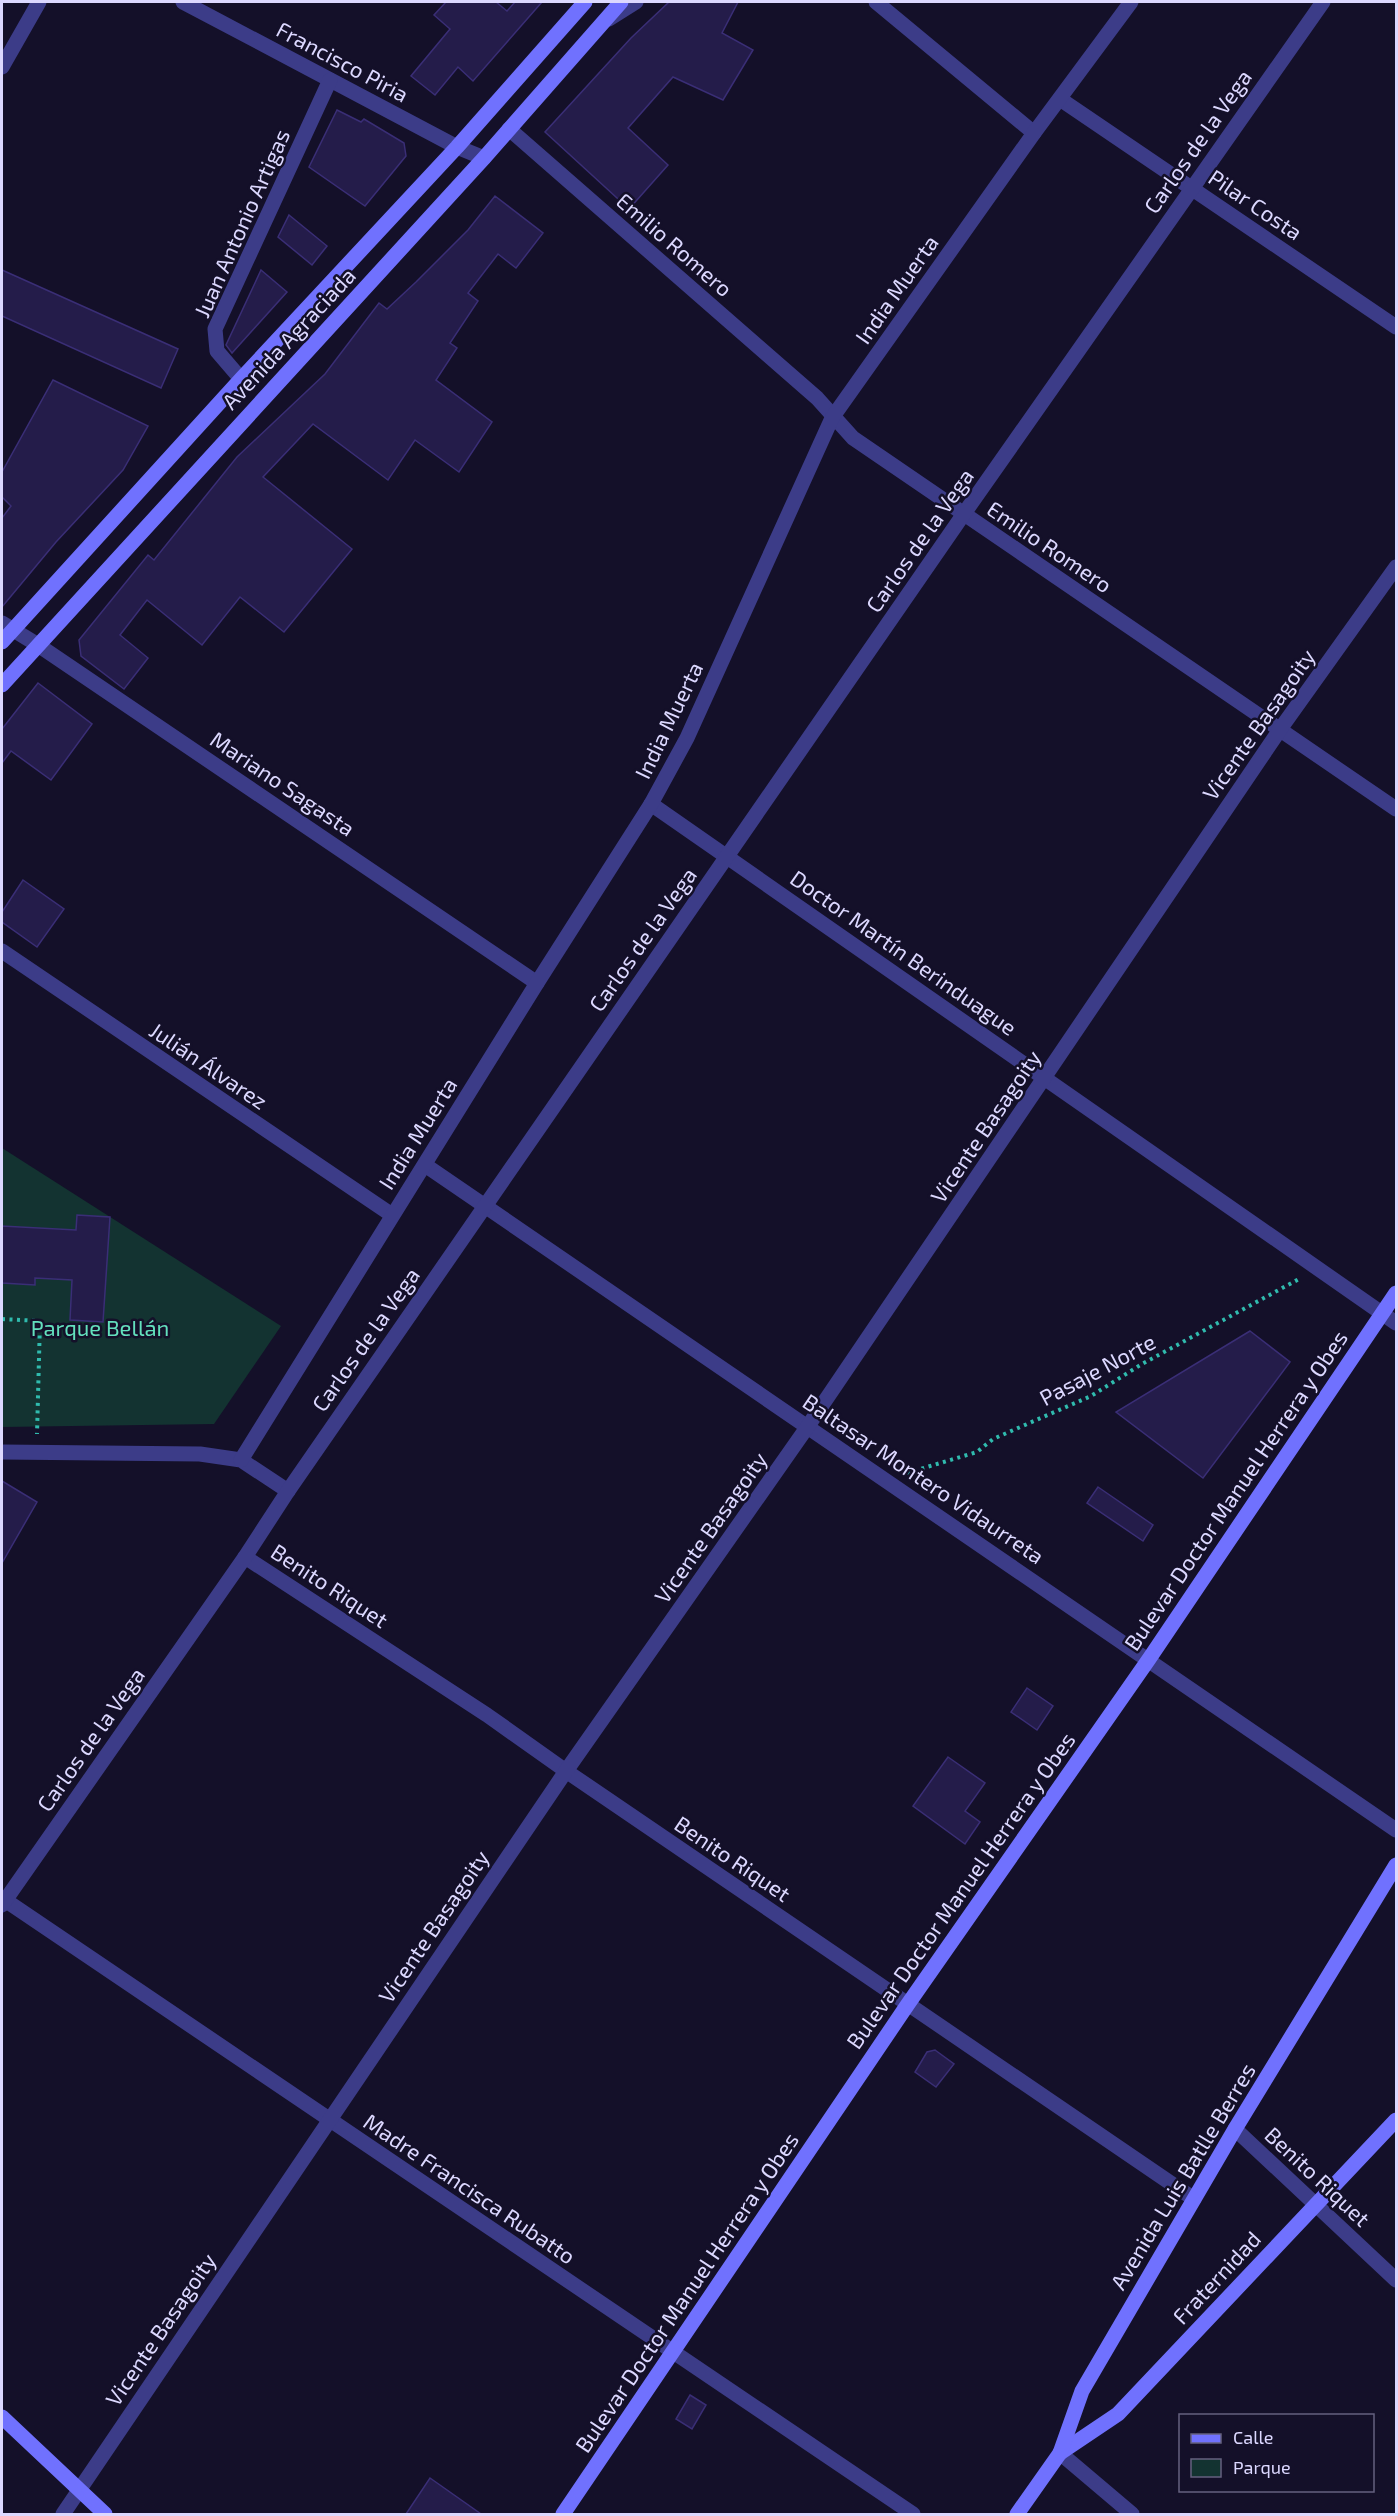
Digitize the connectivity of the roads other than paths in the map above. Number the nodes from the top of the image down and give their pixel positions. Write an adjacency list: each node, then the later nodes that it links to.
1 (39, 2): 10 (street)
2 (183, 2): 11 (street, Francisco Piria)
3 (621, 2): 9 (street, Avenida Agraciada)
4 (636, 2): 9 (street, Avenida Agraciada)
5 (876, 2): 14 (street)
6 (1131, 2): 12 (street, India Muerta)
7 (1323, 2): 17 (street, Carlos de la Vega)
8 (581, 4): 15 (street, Avenida Agraciada)
9 (607, 20): 13 (street, Avenida Agraciada)
10 (2, 68)
11 (330, 80): 15 (street, Francisco Piria); 19 (street, Juan Antonio Artigas)
12 (1060, 99): 14 (street, India Muerta); 17 (street, Pilar Costa)
13 (510, 129): 16 (street, Avenida Agraciada); 20 (street, Emilio Romero)
14 (1034, 133): 20 (street, India Muerta)
15 (457, 147): 16 (street, Francisco Piria); 19 (street, Avenida Agraciada)
16 (484, 158): 25 (street, Avenida Agraciada)
17 (1191, 188): 18 (street, Pilar Costa); 21 (street, Carlos de la Vega)
18 (1396, 327)
19 (242, 379): 23 (street, Avenida Agraciada)
20 (832, 417): 21 (street, Emilio Romero); 28 (street, India Muerta)
21 (963, 515): 27 (street, Emilio Romero); 30 (street, Carlos de la Vega)
22 (1396, 567): 27 (street, Vicente Basagoity)
23 (7, 627): 24 (street, Avenida Agraciada); 25 (street, Mariano Sagasta)
24 (2, 642)
25 (38, 645): 26 (street, Avenida Agraciada); 32 (street, Mariano Sagasta)
26 (2, 685)
27 (1281, 728): 29 (street, Emilio Romero); 33 (street, Vicente Basagoity)
28 (651, 804): 30 (street, Doctor Martín Berinduague); 32 (street, India Muerta)
29 (1396, 809)
30 (727, 857): 33 (street, Doctor Martín Berinduague); 35 (street, Carlos de la Vega)
31 (2, 951): 36 (street, Julián Álvarez)
32 (537, 983): 34 (street, India Muerta)
33 (1045, 1078): 38 (street, Doctor Martín Berinduague); 40 (street, Vicente Basagoity)
34 (425, 1165): 35 (street, Baltasar Montero Vidaurreta); 36 (street, India Muerta)
35 (485, 1205): 40 (street, Baltasar Montero Vidaurreta); 43 (street, Carlos de la Vega)
36 (392, 1215): 42 (street, India Muerta)
37 (1396, 1293): 38 (street, Bulevar Doctor Manuel Herrera y Obes)
38 (1382, 1313): 39 (street, Doctor Martín Berinduague); 45 (street, Bulevar Doctor Manuel Herrera y Obes)
39 (1396, 1323)
40 (808, 1426): 45 (street, Baltasar Montero Vidaurreta); 46 (street, Vicente Basagoity)
41 (2, 1452): 42 (street)
42 (242, 1460): 43 (street)
43 (288, 1491): 44 (street, Carlos de la Vega)
44 (245, 1557): 46 (street, Benito Riquet); 49 (street, Carlos de la Vega)
45 (1149, 1659): 47 (street, Baltasar Montero Vidaurreta); 50 (street, Bulevar Doctor Manuel Herrera y Obes)
46 (566, 1771): 50 (street, Benito Riquet); 51 (street, Vicente Basagoity)
47 (1396, 1830)
48 (1396, 1865): 53 (street, Avenida Luis Batlle Berres)
49 (2, 1901): 51 (street, Madre Francisca Rubatto)
50 (908, 2004): 54 (street, Benito Riquet); 57 (street, Bulevar Doctor Manuel Herrera y Obes)
51 (329, 2119): 57 (street, Madre Francisca Rubatto); 60 (street, Vicente Basagoity)
52 (1396, 2120): 55 (street, Fraternidad)
53 (1235, 2129): 54 (street, Avenida Luis Batlle Berres); 55 (street, Benito Riquet)
54 (1194, 2199): 59 (street, Avenida Luis Batlle Berres)
55 (1316, 2204): 56 (street, Benito Riquet); 59 (street, Fraternidad)
56 (1396, 2280)
57 (673, 2352): 63 (street, Bulevar Doctor Manuel Herrera y Obes); 64 (street, Madre Francisca Rubatto)
58 (2, 2417): 60 (street)
59 (1060, 2453): 65 (street, Avenida Luis Batlle Berres); 66 (street)
60 (79, 2490): 61 (street, Vicente Basagoity); 62 (street)
61 (63, 2514)
62 (105, 2514)
63 (563, 2514)
64 (913, 2514)
65 (1017, 2514)
66 (1132, 2514)

